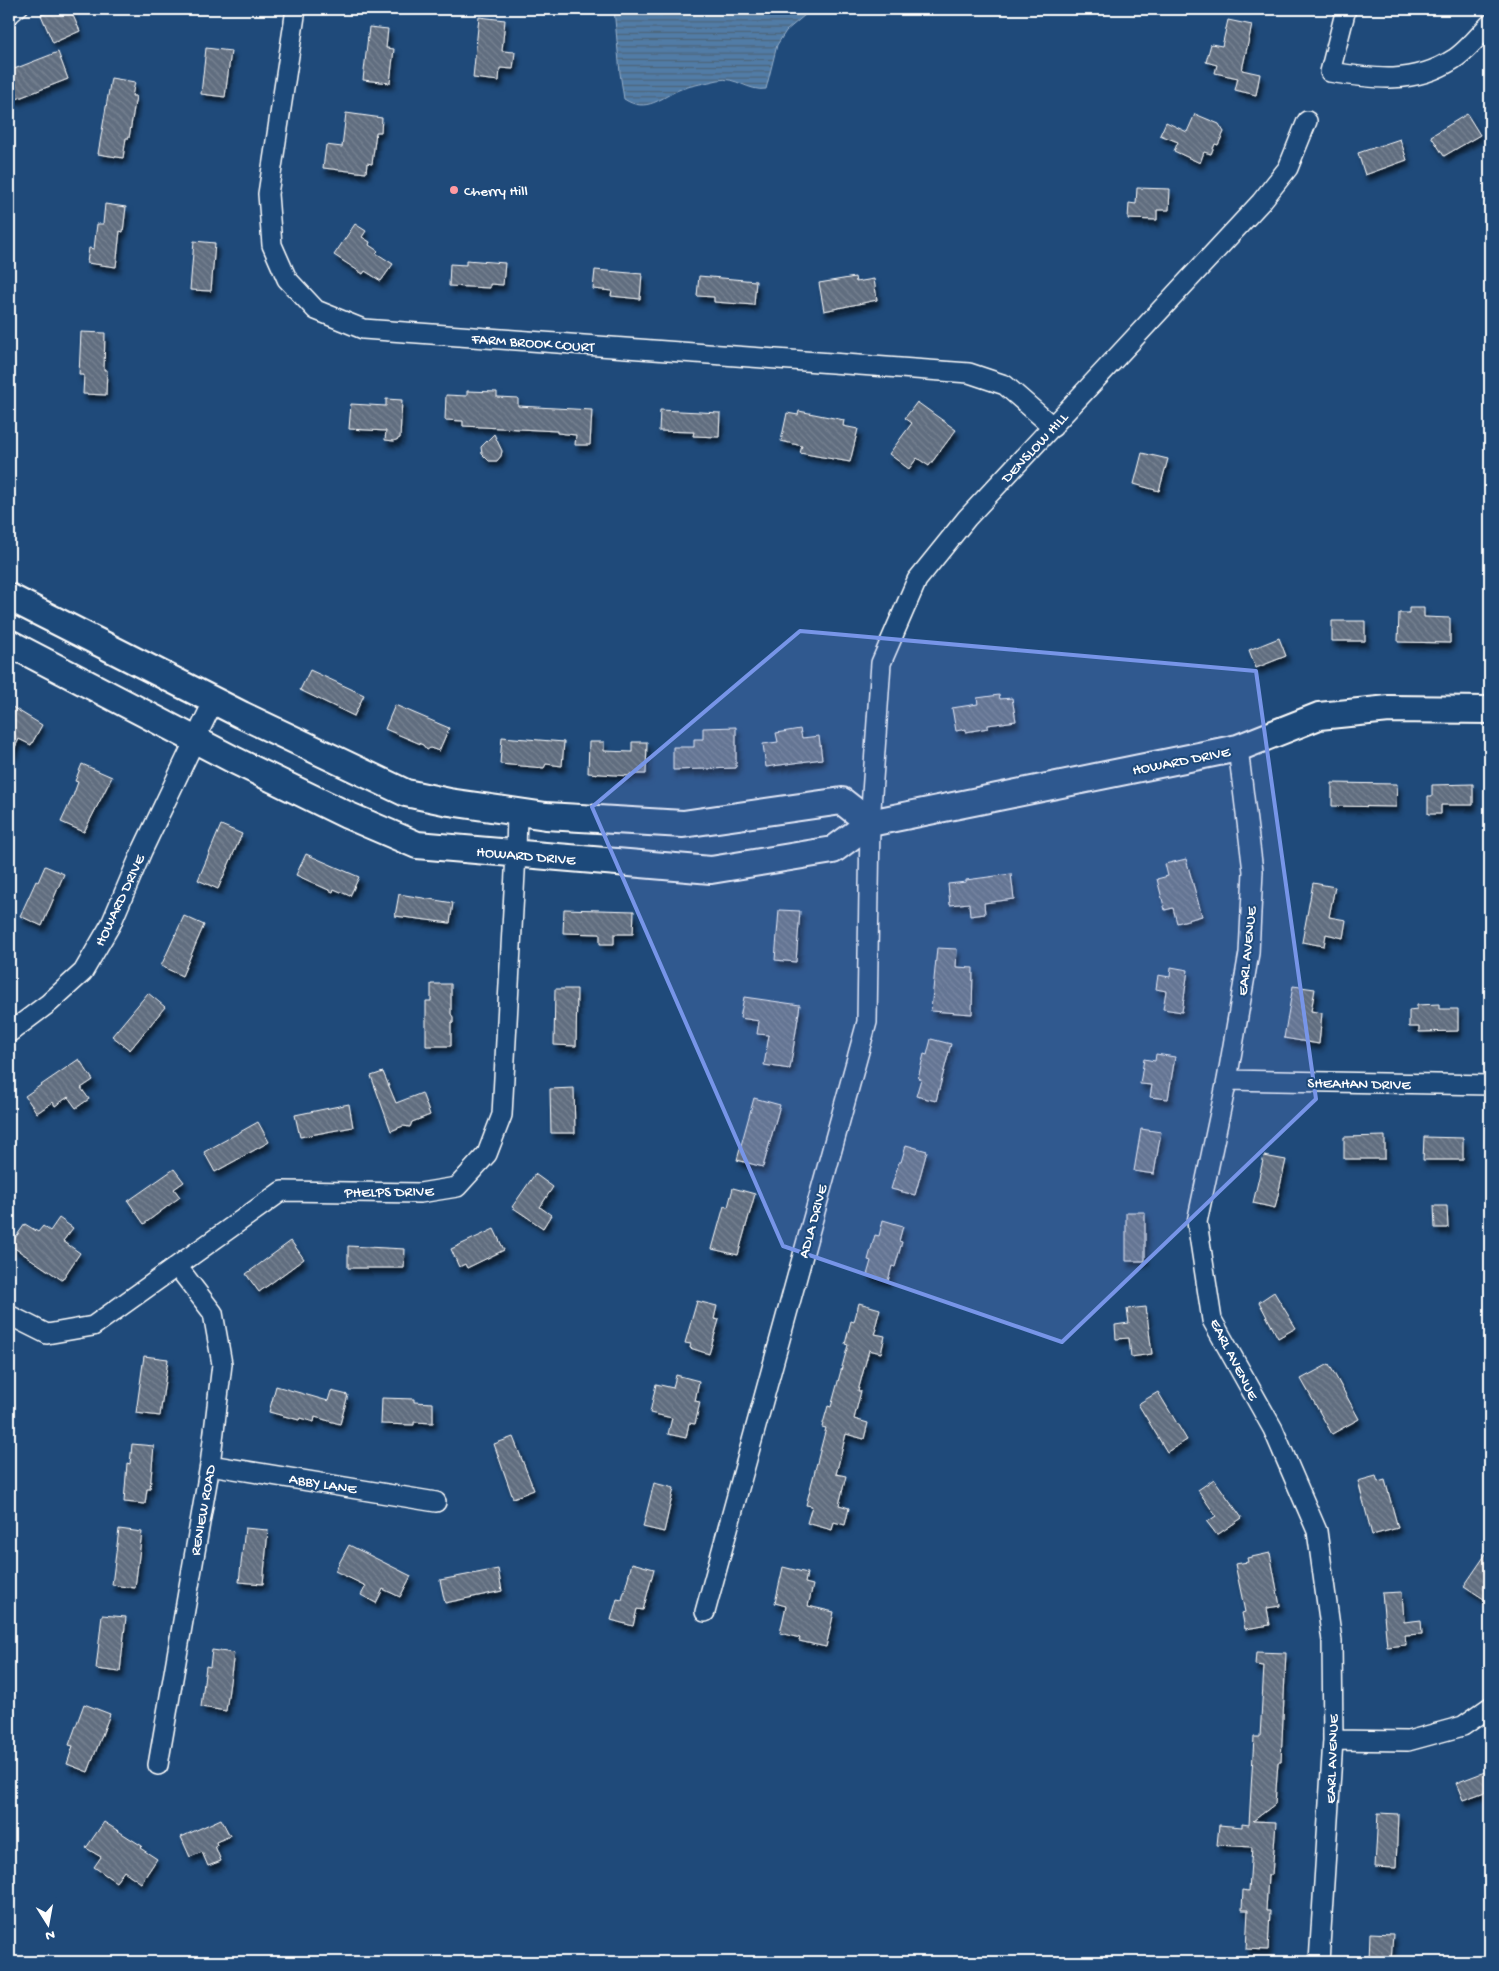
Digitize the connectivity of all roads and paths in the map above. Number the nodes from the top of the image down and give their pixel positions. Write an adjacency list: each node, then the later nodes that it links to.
1 (23, 9): 4 (lane)
2 (296, 9): 7 (street, FARM BROOK COURT)
3 (1346, 9): 5 (street)
4 (9, 21)
5 (1490, 24)
6 (1307, 121): 7 (street, DENSLOW HILL)
7 (1052, 427): 15 (street, DENSLOW HILL)
8 (9, 596): 10 (street)
9 (9, 642): 12 (street, HOWARD DRIVE)
10 (214, 700): 12 (street, HOWARD DRIVE); 14 (street)
11 (1490, 710): 13 (street, HOWARD DRIVE)
12 (196, 740): 16 (street, HOWARD DRIVE); 17 (street, HOWARD DRIVE)
13 (1238, 748): 15 (street, HOWARD DRIVE); 18 (street, EARL AVENUE)
14 (517, 812): 15 (street); 16 (street, PHELPS DRIVE)
15 (870, 823): 16 (street, HOWARD DRIVE); 24 (street, ADLA DRIVE)
16 (516, 854): 20 (street, PHELPS DRIVE)
17 (9, 1033)
18 (1227, 1080): 19 (street, SHEAHAN DRIVE); 26 (street, EARL AVENUE)
19 (1490, 1085)
20 (177, 1266): 21 (street, PHELPS DRIVE); 22 (street, RENIEW ROAD)
21 (9, 1315)
22 (210, 1465): 23 (street, ABBY LANE); 27 (street, RENIEW ROAD)
23 (436, 1502)
24 (705, 1612)
25 (1490, 1707): 26 (street)
26 (1333, 1740): 28 (street, EARL AVENUE)
27 (158, 1766)
28 (1320, 1962)

